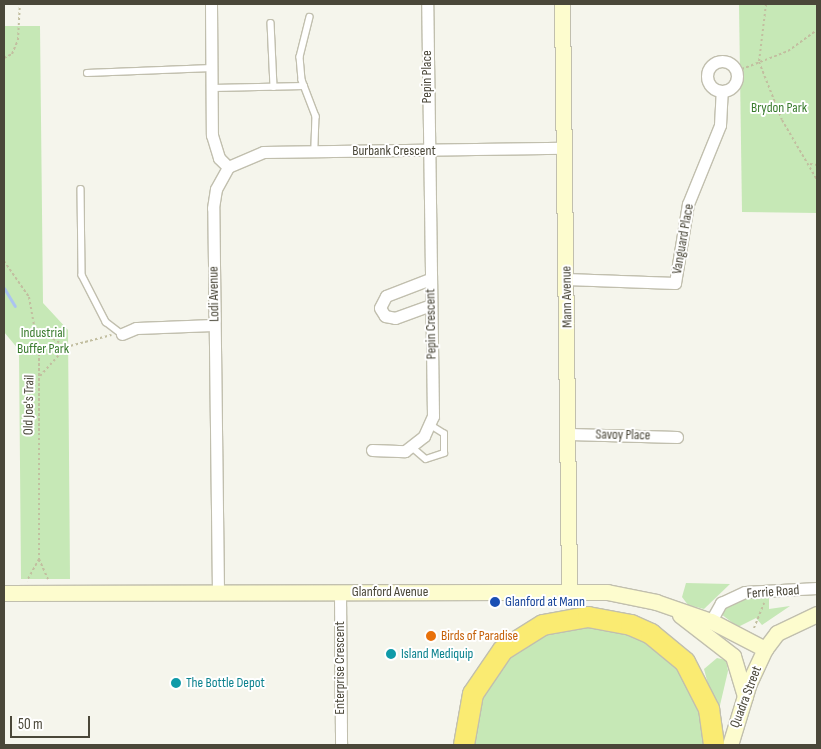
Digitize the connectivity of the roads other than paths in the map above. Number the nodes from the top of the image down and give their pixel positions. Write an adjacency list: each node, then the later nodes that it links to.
1 (211, 4): 6 (street)
2 (427, 4): 13 (street, Pepin Place)
3 (562, 4): 12 (main road, Mann Avenue)
4 (310, 17): 8 (lane)
5 (271, 23): 9 (lane)
6 (213, 68): 7 (lane); 10 (street)
7 (86, 73)
8 (304, 86): 9 (lane); 14 (lane)
9 (274, 87): 10 (lane)
10 (213, 88): 15 (street)
11 (722, 91): 11 (street); 17 (street, Vanguard Place)
12 (564, 148): 13 (street, Burbank Crescent); 17 (main road, Mann Avenue)
13 (427, 151): 14 (street, Burbank Crescent); 18 (street, Pepin Crescent)
14 (315, 152): 15 (street, Burbank Crescent)
15 (228, 167): 20 (street, Lodi Avenue)
16 (81, 189): 21 (lane)
17 (566, 279): 23 (main road, Mann Avenue)
18 (430, 280): 19 (street, Pepin Crescent); 19 (street)
19 (430, 305): 22 (street, Pepin Crescent)
20 (214, 324): 21 (street); 29 (street, Lodi Avenue)
21 (122, 334)
22 (431, 426): 25 (street); 25 (lane)
23 (569, 434): 24 (street, Savoy Place); 28 (main road, Mann Avenue)
24 (677, 436)
25 (412, 447): 26 (street)
26 (372, 450)
27 (817, 588): 34 (street, Ferrie Road)
28 (569, 590): 30 (main road, Glanford Avenue); 32 (main road, Glanford Avenue)
29 (218, 592): 30 (main road, Glanford Avenue); 31 (main road, Glanford Avenue)
30 (340, 592): 37 (street, Enterprise Crescent)
31 (4, 593)
32 (670, 607): 34 (main road, Glanford Avenue); 36 (main road)
33 (817, 614): 35 (main road, Quadra Street)
34 (711, 621): 35 (main road, Glanford Avenue)
35 (765, 649): 36 (main road, Quadra Street)
36 (745, 696): 40 (main road, Quadra Street)
37 (341, 745)
38 (464, 745): 39 (highway)
39 (714, 745)
40 (730, 745)

